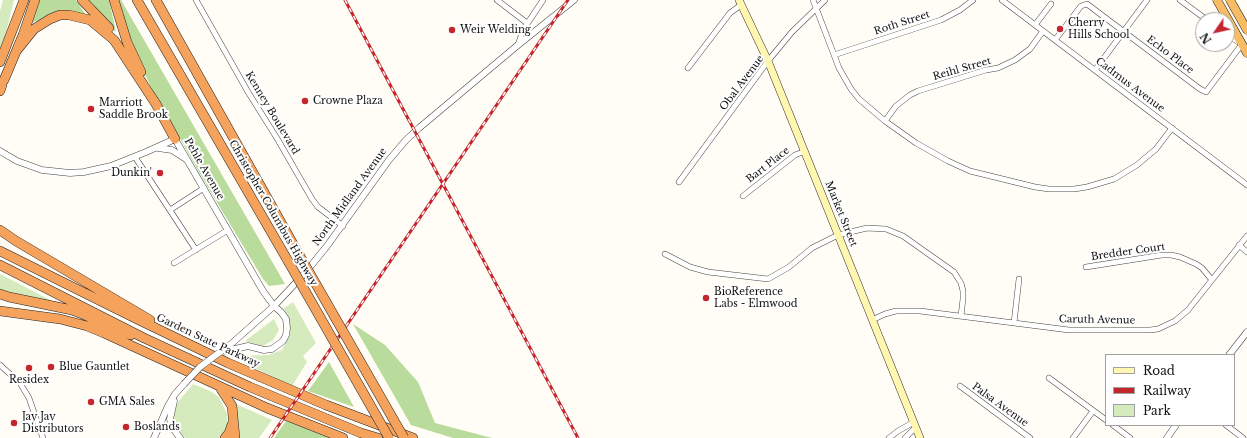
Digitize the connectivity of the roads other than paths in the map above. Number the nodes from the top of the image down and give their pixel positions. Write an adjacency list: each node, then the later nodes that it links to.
1 (20, 0): 30 (highway)
2 (24, 0): 30 (highway)
3 (82, 0): 42 (highway)
4 (114, 0): 42 (highway)
5 (137, 0): 106 (highway, Christopher Columbus Highway, bridge)
6 (156, 0): 27 (highway, Christopher Columbus Highway)
7 (161, 0): 27 (highway)
8 (196, 0): 59 (street, Kenney Boulevard)
9 (497, 0): 25 (street)
10 (543, 0): 25 (street)
11 (574, 0): 35 (street, North Midland Avenue)
12 (813, 0): 23 (street)
13 (824, 0): 23 (street, Obal Avenue)
14 (973, 0): 38 (street, Roth Street)
15 (1002, 0): 26 (street, Cadmus Avenue)
16 (1147, 0): 31 (street)
17 (1180, 0): 24 (street)
18 (1217, 0): 34 (highway)
19 (1230, 0): 28 (highway)
20 (34, 2): 36 (highway)
21 (740, 2): 40 (main road, Market Street); 41 (street)
22 (1051, 4): 26 (street)
23 (816, 8): 38 (street); 40 (street, Obal Avenue)
24 (1196, 12)
25 (527, 23): 35 (street)
26 (1035, 25): 29 (street, Cadmus Avenue)
27 (171, 26): 107 (highway, Christopher Columbus Highway, bridge)
28 (1247, 30)
29 (1043, 31): 32 (street, Cadmus Avenue); 46 (street, Reihl Street)
30 (12, 32): 39 (highway)
31 (1124, 32): 32 (street, Echo Place); 34 (street, Echo Place); 43 (street)
32 (1055, 40): 43 (street, Cadmus Avenue)
33 (1235, 40): 34 (street)
34 (1242, 44): 37 (highway)
35 (518, 45): 59 (street, North Midland Avenue)
36 (17, 50): 44 (highway); 45 (highway)
37 (1247, 53)
38 (834, 55): 46 (street)
39 (0, 62)
40 (768, 62): 50 (main road, Market Street); 54 (street, Obal Avenue)
41 (688, 68)
42 (139, 69): 45 (highway)
43 (1095, 70): 47 (street, Cadmus Avenue)
44 (2, 85)
45 (156, 104): 48 (highway)
46 (884, 121): 47 (street)
47 (1172, 128): 55 (street, Cadmus Avenue)
48 (175, 139): 49 (street, Pehle Avenue); 53 (street, Pehle Avenue)
49 (157, 148): 52 (street, Pehle Avenue); 53 (street)
50 (805, 151): 57 (street, Bart Place); 62 (main road, Market Street)
51 (0, 152): 52 (street, Pehle Avenue)
52 (135, 157): 58 (street)
53 (189, 162): 56 (street, Pehle Avenue)
54 (679, 182)
55 (1247, 185)
56 (204, 188): 58 (street); 61 (street, Pehle Avenue)
57 (743, 196)
58 (170, 210): 65 (street)
59 (343, 226): 75 (street, North Midland Avenue)
60 (0, 230): 83 (highway)
61 (228, 230): 65 (street); 75 (street, Pehle Avenue)
62 (838, 235): 68 (street); 77 (street); 78 (main road, Market Street)
63 (1247, 236): 64 (street)
64 (1239, 245): 67 (street); 73 (street, Caruth Avenue)
65 (196, 250): 69 (street)
66 (0, 251): 83 (highway, Garden State Parkway)
67 (1247, 252)
68 (665, 254)
69 (174, 264)
70 (0, 265): 81 (highway)
71 (1086, 267): 73 (street, Bredder Court)
72 (1019, 279): 79 (street)
73 (1212, 280): 79 (street, Caruth Avenue)
74 (0, 294): 81 (highway)
75 (274, 306): 82 (street, North Midland Avenue); 82 (street, Pehle Avenue)
76 (0, 311): 89 (highway)
77 (961, 316): 78 (street, Caruth Avenue); 79 (street, Caruth Avenue)
78 (872, 320): 94 (main road, Market Street)
79 (1014, 323)
80 (1247, 332): 84 (street)
81 (144, 338): 105 (highway)
82 (233, 346): 87 (street, North Midland Avenue, bridge)
83 (196, 348): 108 (highway, Garden State Parkway)
84 (1231, 354)
85 (0, 365): 98 (street)
86 (1049, 378): 90 (street)
87 (184, 384): 99 (street, North Midland Avenue); 100 (street)
88 (960, 386): 112 (street, Palsa Avenue)
89 (220, 388): 91 (highway); 92 (highway)
90 (1093, 411): 93 (street); 113 (street)
91 (234, 417): 101 (highway); 102 (highway)
92 (292, 419): 103 (highway); 104 (highway)
93 (1105, 419)
94 (915, 425): 109 (street); 110 (street); 111 (main road, Market Street)
95 (1114, 426): 114 (street)
96 (1175, 426): 115 (street)
97 (1227, 426): 116 (street)
98 (43, 438)
99 (154, 438)
100 (180, 438)
101 (225, 438)
102 (235, 438)
103 (335, 438)
104 (343, 438)
105 (378, 438)
106 (389, 438)
107 (404, 438)
108 (413, 438)
109 (889, 438)
110 (905, 438)
111 (920, 438)
112 (1030, 438)
113 (1073, 438)
114 (1130, 438)
115 (1167, 438)
116 (1243, 438)

